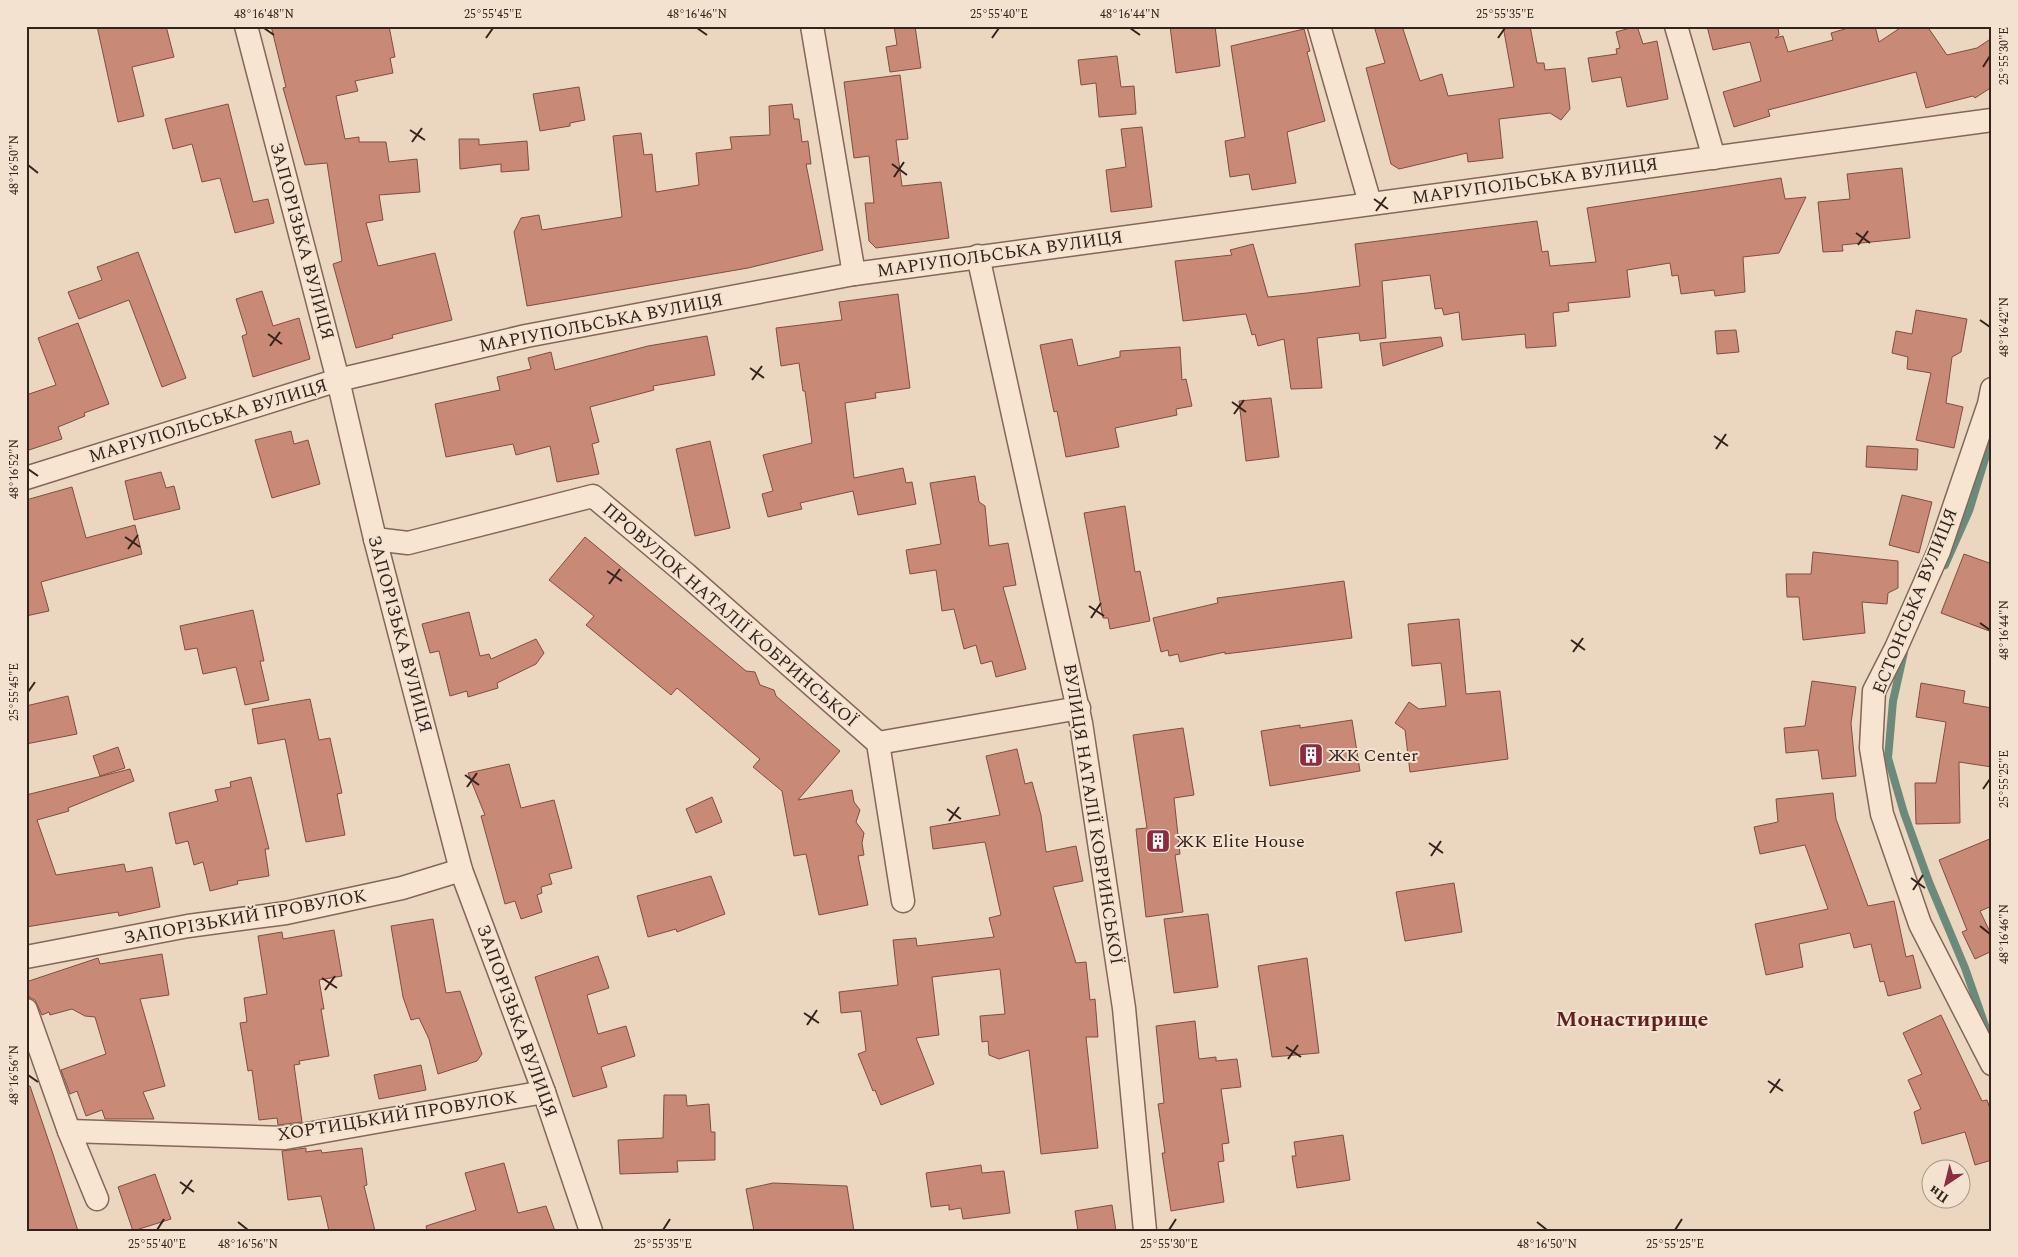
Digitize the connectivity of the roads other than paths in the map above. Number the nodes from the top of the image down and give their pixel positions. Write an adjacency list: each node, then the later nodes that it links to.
1 (246, 26): 10 (street, ЗАПОРІЗЬКА ВУЛИЦЯ)
2 (812, 26): 9 (street)
3 (1319, 26): 7 (street)
4 (1676, 26): 6 (street)
5 (1992, 120): 6 (street, МАРІУПОЛЬСЬКА ВУЛИЦЯ)
6 (1714, 158): 7 (street, МАРІУПОЛЬСЬКА ВУЛИЦЯ)
7 (1370, 204): 8 (street, МАРІУПОЛЬСЬКА ВУЛИЦЯ)
8 (978, 256): 9 (street, МАРІУПОЛЬСЬКА ВУЛИЦЯ); 14 (street, ВУЛИЦЯ НАТАЛІЇ КОБРИНСЬКОЇ)
9 (854, 274): 10 (street, МАРІУПОЛЬСЬКА ВУЛИЦЯ)
10 (338, 380): 12 (street, МАРІУПОЛЬСЬКА ВУЛИЦЯ); 13 (street, ЗАПОРІЗЬКА ВУЛИЦЯ)
11 (1992, 389): 20 (street, ЕСТОНСЬКА ВУЛИЦЯ)
12 (26, 478)
13 (375, 539): 15 (street, ПРОВУЛОК НАТАЛІЇ КОБРИНСЬКОЇ); 16 (street, ЗАПОРІЗЬКА ВУЛИЦЯ)
14 (1079, 708): 15 (street); 25 (street, ВУЛИЦЯ НАТАЛІЇ КОБРИНСЬКОЇ)
15 (878, 743): 17 (street)
16 (461, 870): 18 (street, ЗАПОРІЗЬКИЙ ПРОВУЛОК); 21 (street, ЗАПОРІЗЬКА ВУЛИЦЯ)
17 (903, 900)
18 (26, 957)
19 (26, 1010): 22 (street)
20 (1992, 1064)
21 (544, 1092): 22 (street, ХОРТИЦЬКИЙ ПРОВУЛОК); 24 (street, ЗАПОРІЗЬКА ВУЛИЦЯ)
22 (70, 1131): 23 (street)
23 (97, 1199)
24 (591, 1231)
25 (1145, 1231)

